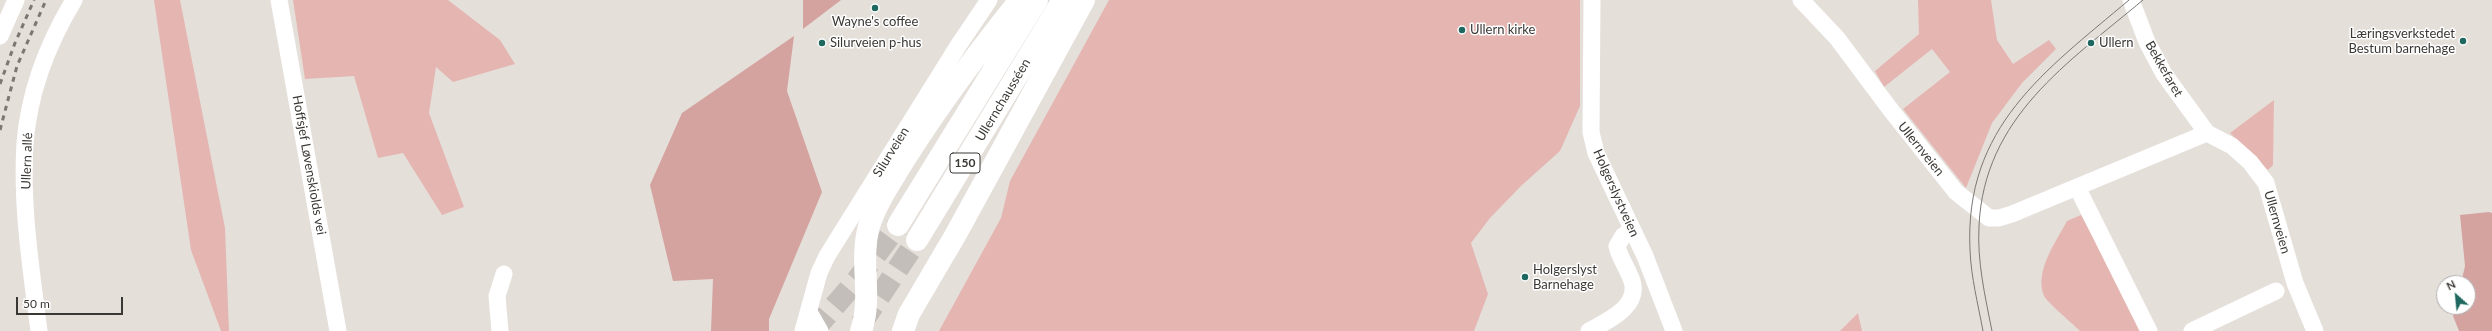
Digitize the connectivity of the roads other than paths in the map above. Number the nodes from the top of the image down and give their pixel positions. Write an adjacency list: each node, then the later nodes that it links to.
1 (16, 0): 12 (street)
2 (74, 0): 21 (street, Ullern allé)
3 (279, 0): 22 (street, Hoffsjef Løvenskiolds vei)
4 (989, 0): 20 (street, Silurveien)
5 (1020, 0): 26 (highway)
6 (1037, 0): 15 (highway, Ullernchausséen / 150)
7 (1063, 0): 17 (highway, Ullernchausséen / 150)
8 (1084, 0): 27 (highway)
9 (1592, 0): 16 (street, Holgerslystveien)
10 (1801, 0): 14 (street, Ullernveien)
11 (2131, 0): 13 (street, Bekkefaret)
12 (0, 36)
13 (2207, 133): 14 (street, Ullernveien); 32 (street, Ullernveien)
14 (2077, 187): 30 (street)
15 (898, 225)
16 (1632, 228): 28 (street); 29 (street, Holgerslystveien)
17 (917, 240)
18 (504, 274): 23 (street)
19 (2276, 291): 31 (street)
20 (809, 312): 24 (street, Silurveien); 25 (street)
21 (38, 331)
22 (338, 331)
23 (500, 331)
24 (803, 331)
25 (820, 331)
26 (861, 331)
27 (903, 331)
28 (1589, 331)
29 (1674, 331)
30 (2149, 331)
31 (2192, 331)
32 (2315, 331)

